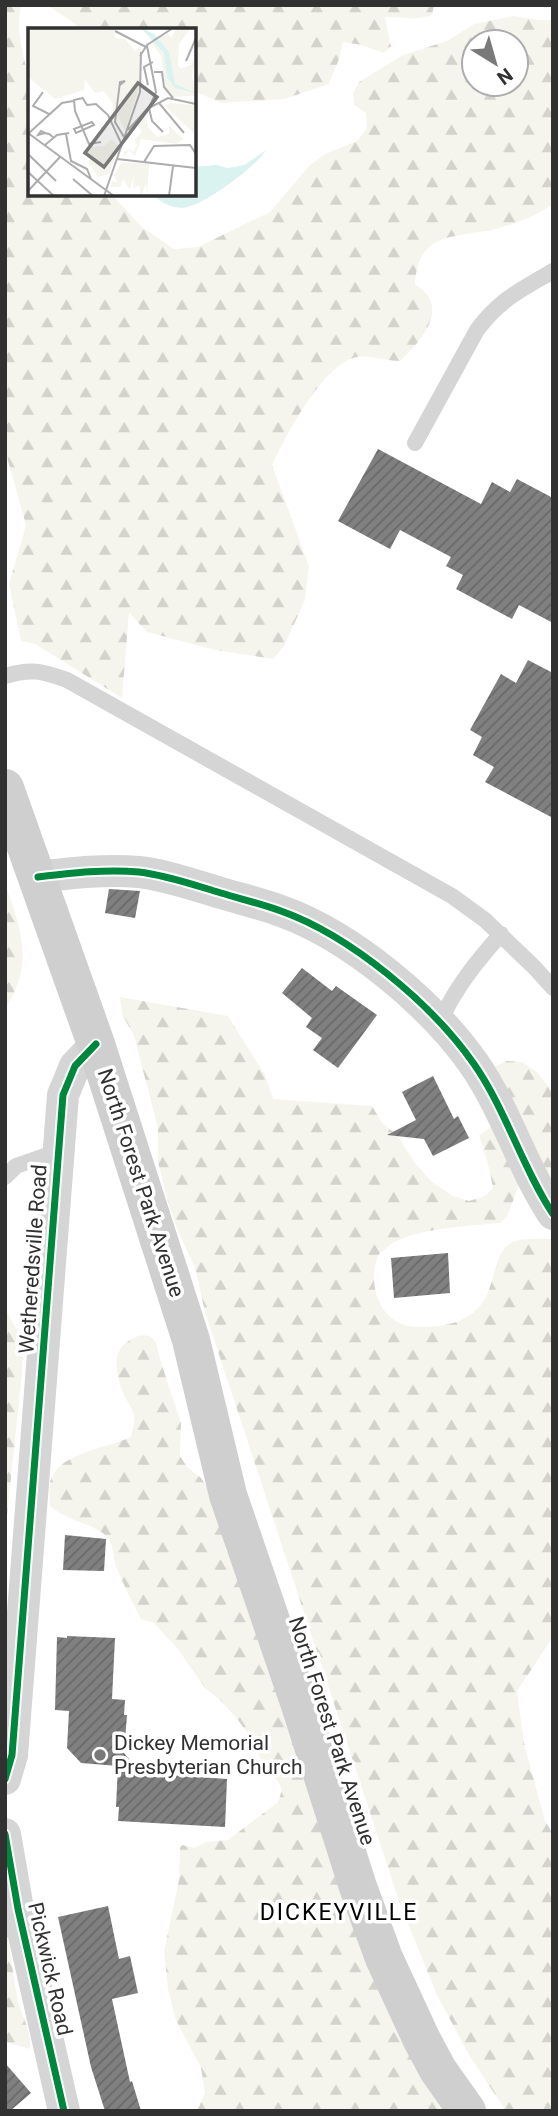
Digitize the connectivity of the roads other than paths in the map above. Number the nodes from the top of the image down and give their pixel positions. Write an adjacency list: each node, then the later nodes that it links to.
1 (553, 271): 2 (lane)
2 (415, 443)
3 (5, 676): 6 (lane)
4 (5, 788): 5 (main road, North Forest Park Avenue)
5 (38, 877): 8 (street); 9 (main road, North Forest Park Avenue)
6 (501, 934): 7 (lane); 8 (lane)
7 (553, 988)
8 (440, 1022): 12 (street)
9 (96, 1044): 10 (street, Wetheredsville Road); 13 (main road, North Forest Park Avenue)
10 (59, 1151): 11 (lane); 14 (street, Wetheredsville Road)
11 (5, 1177)
12 (553, 1214)
13 (191, 1340): 17 (main road, North Forest Park Avenue); 18 (main road, North Forest Park Avenue)
14 (5, 1779)
15 (5, 1834): 16 (street, Pickwick Road)
16 (64, 2111)
17 (467, 2111)
18 (496, 2111)

